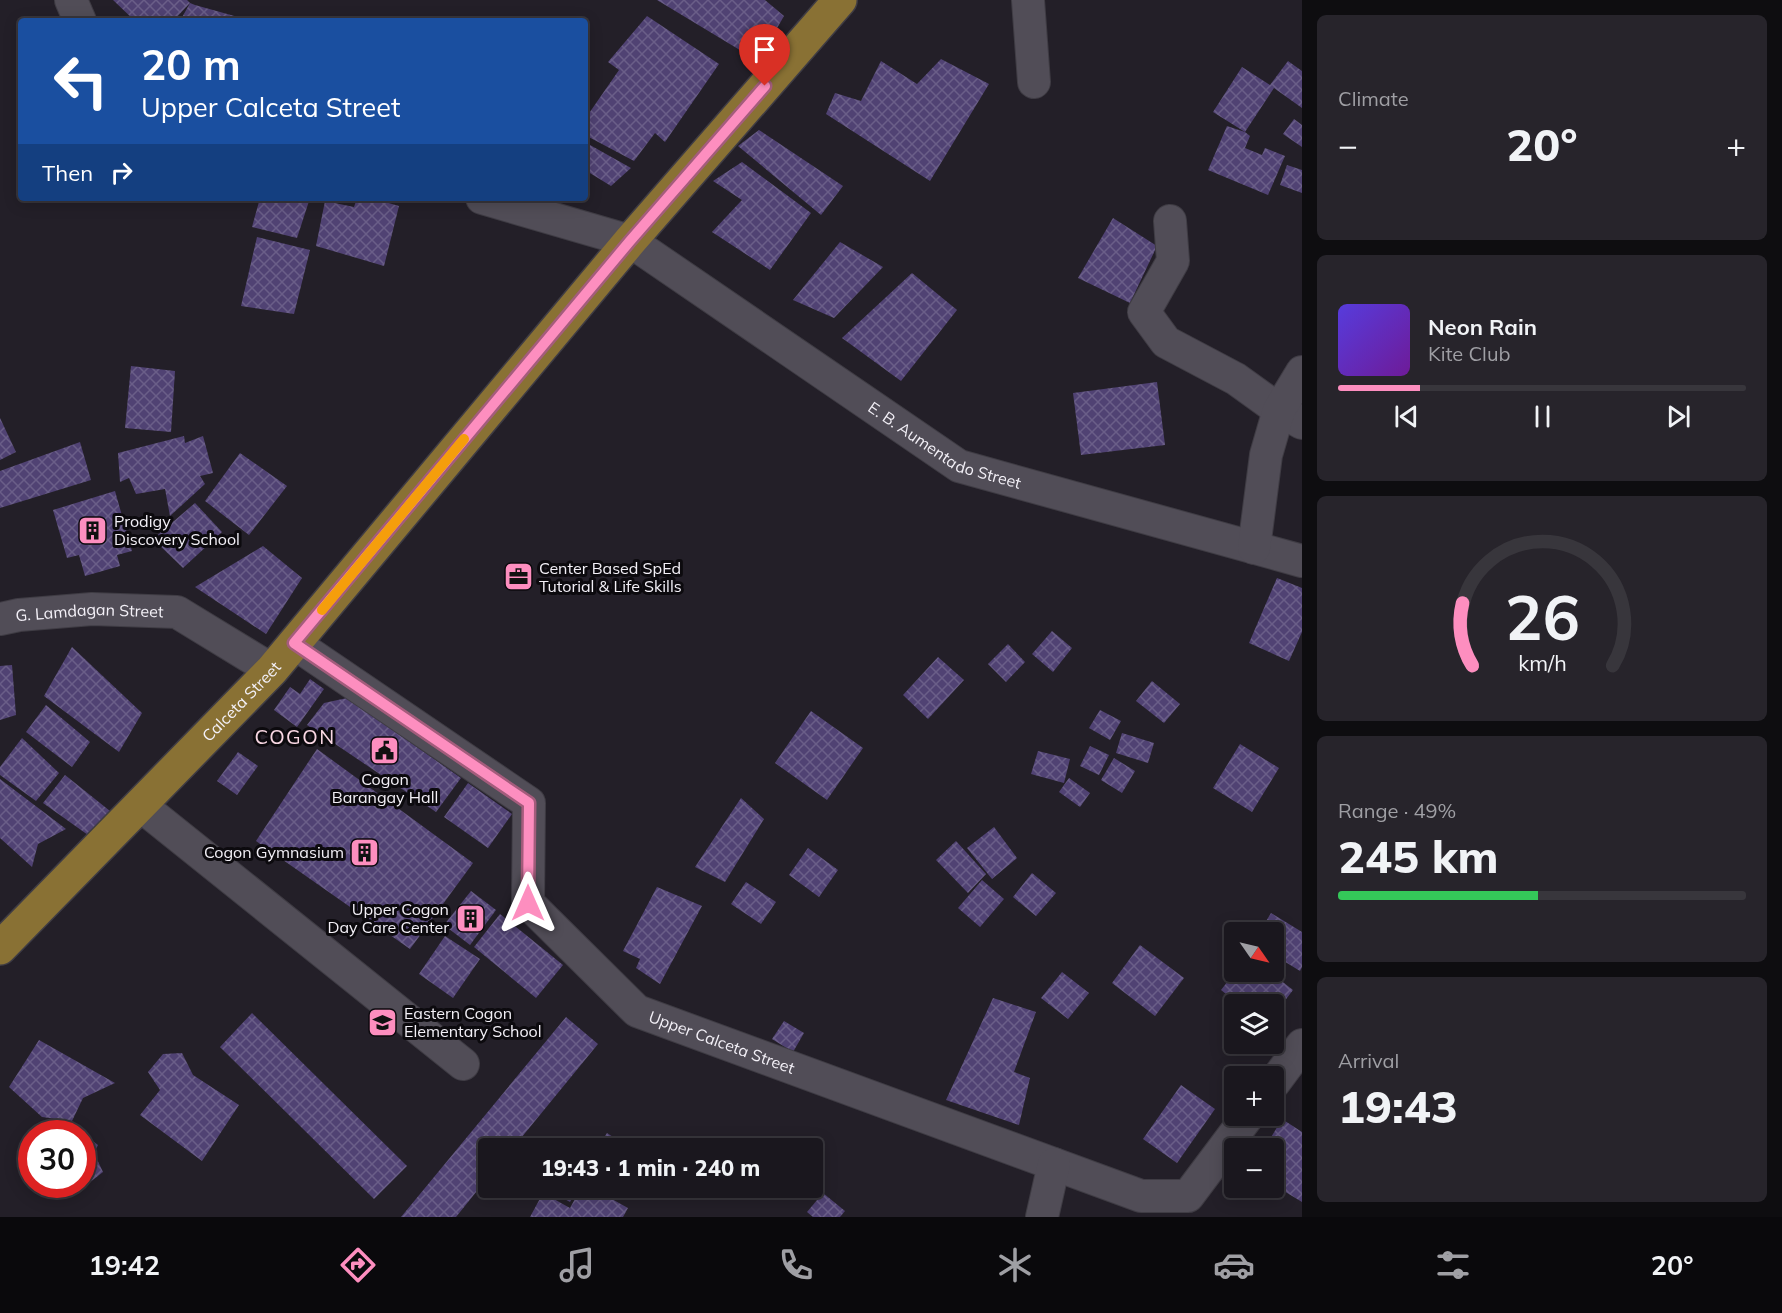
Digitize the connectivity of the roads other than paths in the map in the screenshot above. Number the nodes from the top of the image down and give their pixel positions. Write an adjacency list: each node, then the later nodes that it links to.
1 (70, 0): 4 (street)
2 (840, 0): 8 (main road, Calceta Street)
3 (1028, 0): 5 (street)
4 (79, 18)
5 (1034, 82)
6 (492, 201): 8 (street, E. B. Aumentado Street)
7 (1170, 221): 10 (street)
8 (630, 241): 11 (street, E. B. Aumentado Street); 14 (main road, Calceta Street)
9 (1302, 372): 10 (street)
10 (1291, 416): 11 (street)
11 (1254, 548): 12 (street, E. B. Aumentado Street)
12 (1302, 561)
13 (0, 619): 15 (street, G. Lamdagan Street)
14 (294, 643): 15 (main road, Calceta Street); 22 (street, Upper Calceta Street)
15 (272, 670): 16 (main road, Calceta Street)
16 (140, 805): 17 (main road, Calceta Street); 19 (street)
17 (0, 948)
18 (1302, 1045): 20 (street)
19 (463, 1064)
20 (1284, 1069)
21 (1240, 1126): 22 (street, Upper Calceta Street)
22 (1054, 1164): 23 (street)
23 (1042, 1217)

